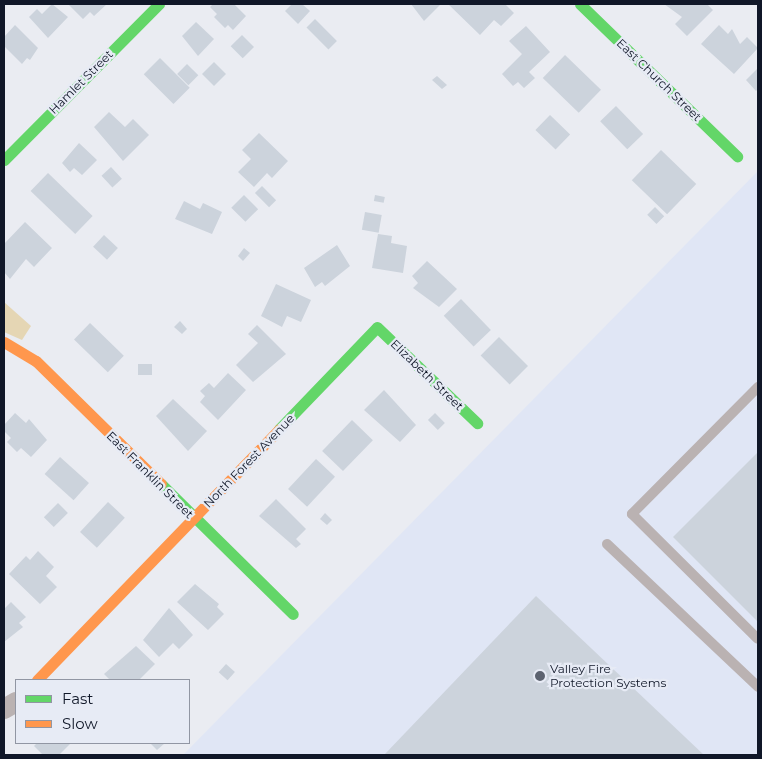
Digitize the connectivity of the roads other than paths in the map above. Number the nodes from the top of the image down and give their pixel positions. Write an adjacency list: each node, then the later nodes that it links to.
1 (159, 4): 4 (street, Hamlet Street)
2 (580, 4): 3 (street, East Church Street)
3 (737, 156)
4 (4, 160)
5 (377, 328): 8 (street, Elizabeth Street); 9 (street, North Forest Avenue)
6 (4, 342): 9 (street, East Franklin Street)
7 (758, 386): 12 (lane)
8 (477, 423)
9 (194, 519): 11 (street, East Franklin Street); 13 (street, North Forest Avenue)
10 (607, 544): 14 (lane)
11 (293, 614)
12 (758, 639)
13 (38, 679)
14 (758, 687)
15 (15, 703): 16 (street)
16 (4, 709)

